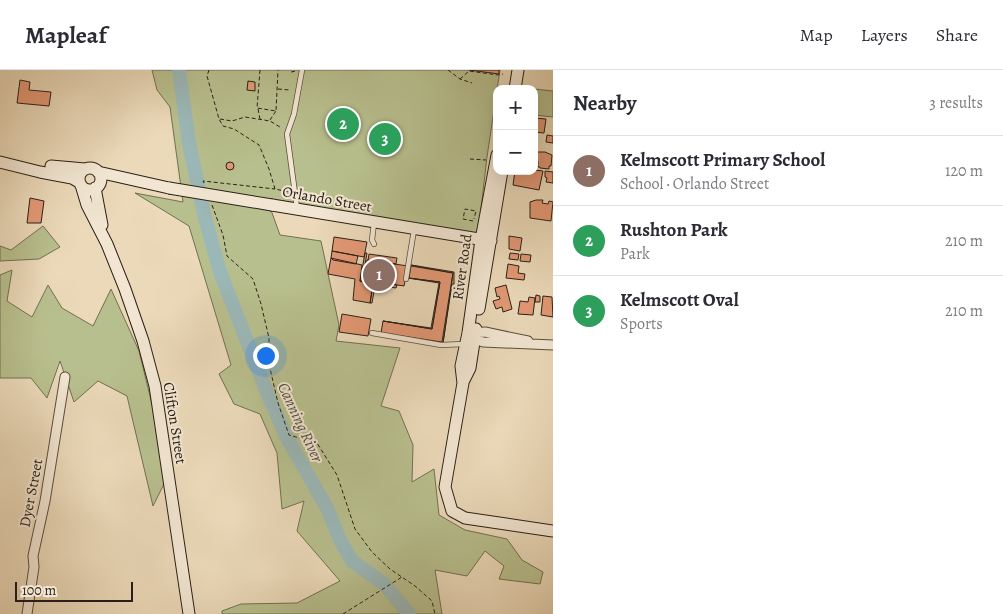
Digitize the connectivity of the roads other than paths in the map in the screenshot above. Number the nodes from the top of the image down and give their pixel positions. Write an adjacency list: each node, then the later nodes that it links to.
1 (518, 70): 5 (main road)
2 (302, 71): 14 (lane)
3 (507, 72): 4 (main road)
4 (508, 85)
5 (516, 85)
6 (493, 158): 17 (main road, River Road)
7 (5, 162): 8 (main road); 11 (main road)
8 (85, 169): 9 (main road); 11 (main road)
9 (98, 172): 12 (main road); 13 (main road, Orlando Street)
10 (501, 175): 17 (main road, River Road)
11 (80, 184): 12 (main road); 18 (main road, Clifton Street)
12 (96, 187): 13 (main road, Orlando Street); 18 (main road, Clifton Street)
13 (164, 188): 14 (main road, Orlando Street, bridge)
14 (297, 209): 15 (main road, Orlando Street)
15 (374, 222): 16 (main road, Orlando Street); 19 (lane)
16 (414, 229): 17 (main road, Orlando Street); 20 (lane)
17 (486, 241): 22 (main road, River Road)
18 (107, 244): 27 (main road, Clifton Street)
19 (374, 244)
20 (406, 279)
21 (372, 333): 22 (lane)
22 (471, 337): 23 (street); 25 (main road, River Road)
23 (553, 345)
24 (64, 377): 26 (street, Dyer Street)
25 (553, 531)
26 (27, 614)
27 (189, 614)

